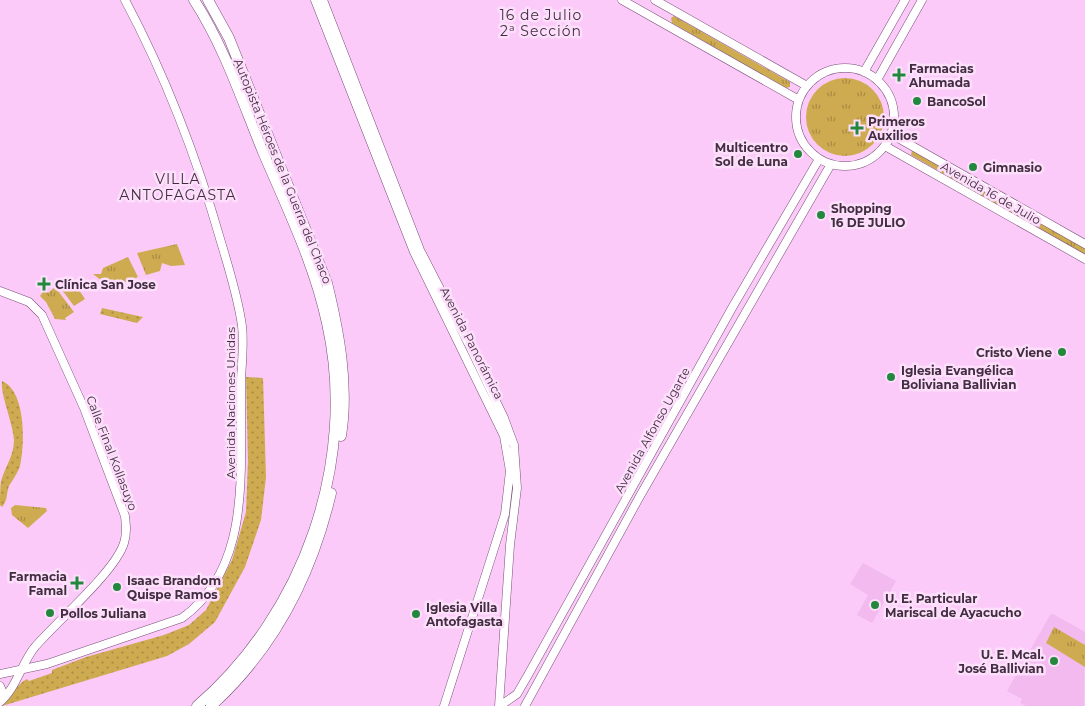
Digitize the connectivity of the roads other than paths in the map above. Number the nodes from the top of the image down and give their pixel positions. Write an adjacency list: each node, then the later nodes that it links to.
1 (125, 0): 21 (street, Avenida Naciones Unidas)
2 (194, 0): 25 (highway, Autopista Héroes de la Guerra del Chaco)
3 (208, 0): 26 (highway, Autopista Héroes de la Guerra del Chaco)
4 (315, 0): 27 (street, Avenida Panorámica)
5 (323, 0): 28 (street, Avenida Panorámica)
6 (622, 0): 13 (street)
7 (655, 0): 12 (street)
8 (905, 0): 10 (street)
9 (922, 0): 11 (street)
10 (864, 72): 11 (street); 12 (street)
11 (877, 80): 14 (street)
12 (807, 86): 13 (street)
13 (799, 100): 16 (street)
14 (891, 134): 15 (street); 18 (street, Avenida 16 de Julio)
15 (885, 146): 17 (street); 19 (street, Avenida 16 de Julio)
16 (819, 159): 17 (street); 28 (street, Avenida Alfonso Ugarte)
17 (830, 164): 29 (street, Avenida Alfonso Ugarte)
18 (1085, 244)
19 (1085, 259)
20 (0, 291): 21 (street, Calle Final Kollasuyo)
21 (20, 669): 22 (street, Avenida Naciones Unidas); 24 (street, Calle Final Kollasuyo)
22 (0, 674)
23 (0, 686): 24 (street)
24 (0, 702)
25 (197, 706)
26 (211, 706)
27 (444, 706)
28 (499, 706)
29 (525, 706)

